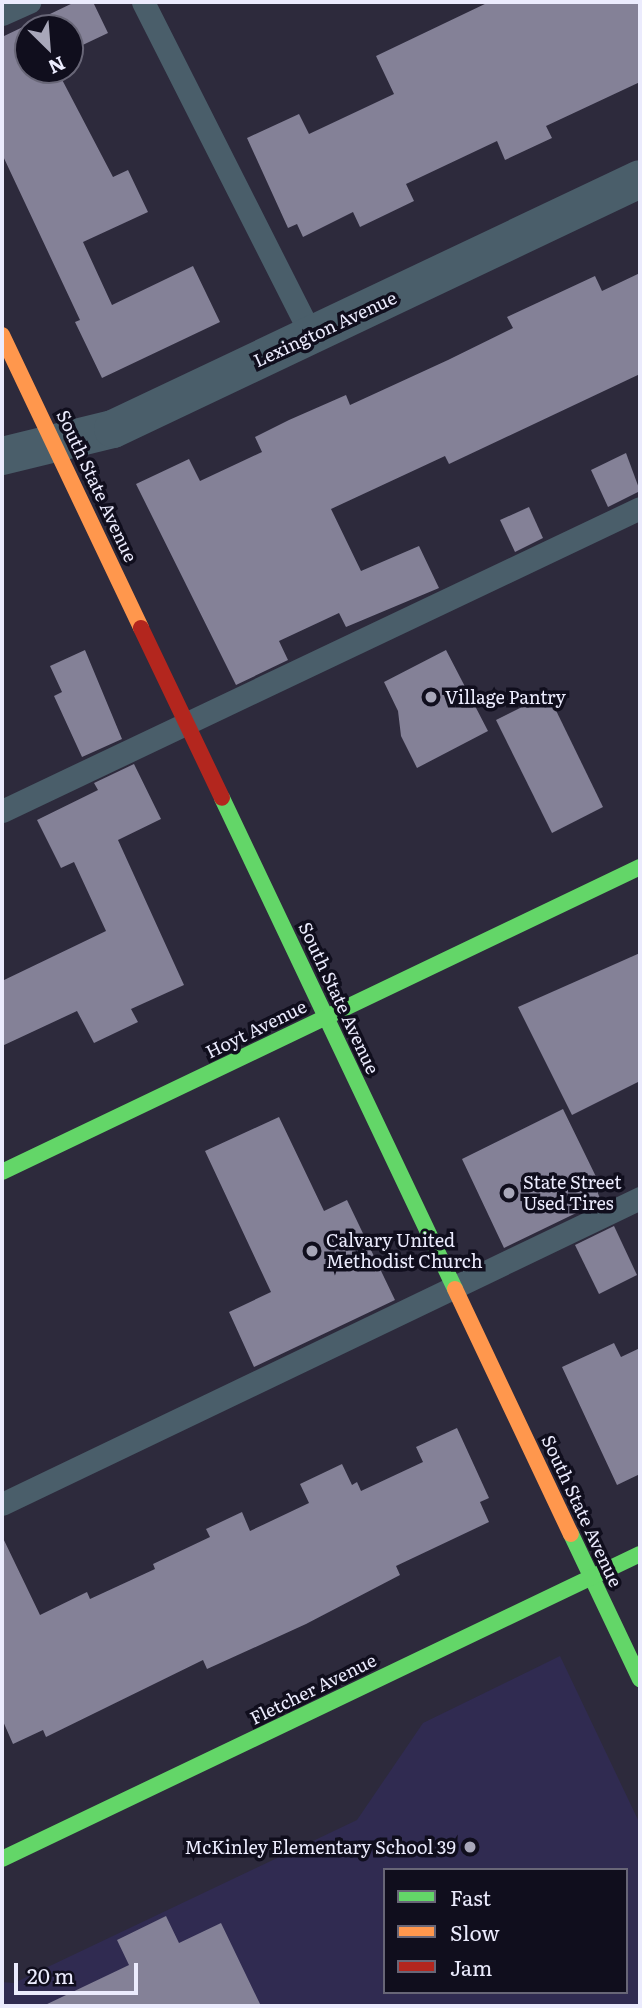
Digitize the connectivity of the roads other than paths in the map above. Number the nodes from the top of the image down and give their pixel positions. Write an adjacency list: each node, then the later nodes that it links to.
1 (29, 2): 3 (lane)
2 (144, 2): 6 (lane)
3 (2, 14)
4 (640, 179): 6 (street, Lexington Avenue)
5 (2, 335): 7 (street, South State Avenue)
6 (311, 335): 7 (street, Lexington Avenue)
7 (55, 442): 8 (street, Lexington Avenue); 10 (street, South State Avenue)
8 (2, 456)
9 (640, 508): 10 (lane)
10 (188, 723): 11 (lane); 13 (street, South State Avenue)
11 (2, 811)
12 (640, 867): 13 (street, Hoyt Avenue)
13 (327, 1017): 14 (street, Hoyt Avenue); 16 (street, South State Avenue)
14 (2, 1172)
15 (640, 1198): 16 (lane)
16 (455, 1287): 17 (lane); 19 (street, South State Avenue)
17 (2, 1504)
18 (640, 1554): 19 (street, Fletcher Avenue)
19 (592, 1577): 20 (street, South State Avenue); 21 (street, Fletcher Avenue)
20 (640, 1679)
21 (2, 1860)

